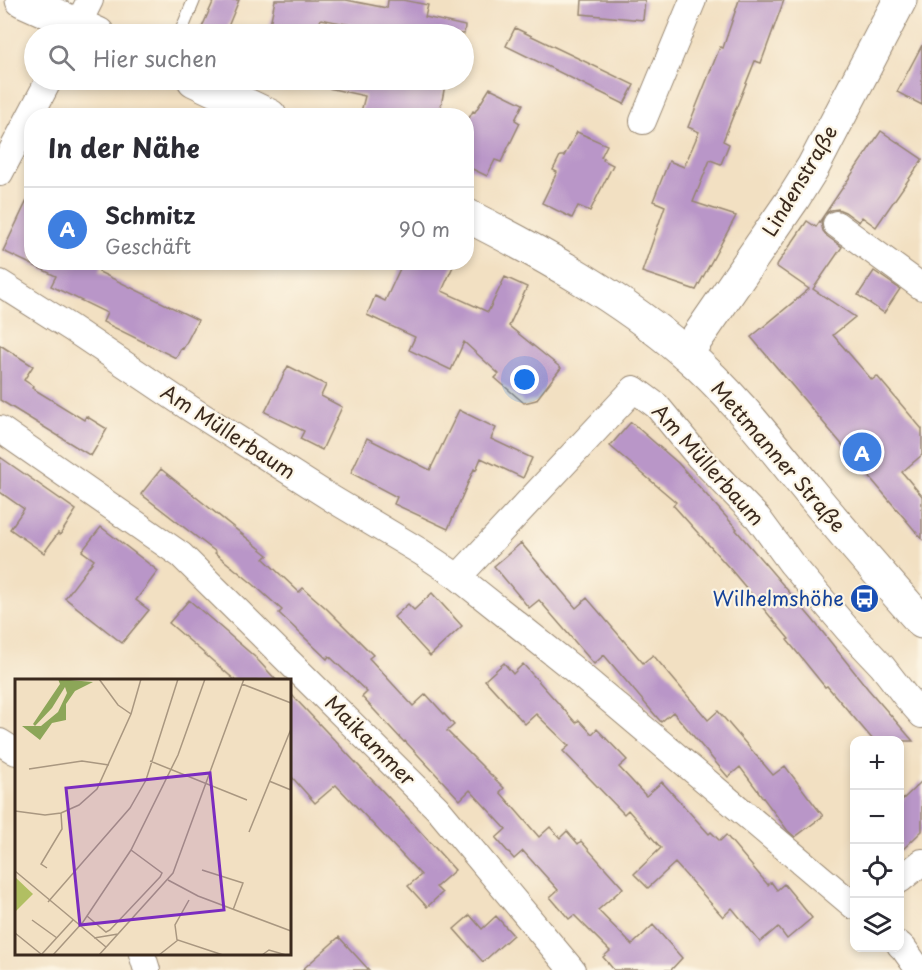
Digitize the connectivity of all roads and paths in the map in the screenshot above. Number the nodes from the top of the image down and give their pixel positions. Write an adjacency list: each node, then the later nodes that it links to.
1 (22, 0): 5 (main road)
2 (194, 0): 6 (lane)
3 (693, 0): 11 (street)
4 (900, 0): 18 (main road, Lindenstraße)
5 (85, 24)
6 (184, 24)
7 (44, 90): 9 (street)
8 (215, 90): 10 (main road)
9 (34, 108)
10 (253, 108)
11 (643, 121)
12 (24, 127): 13 (street)
13 (0, 173)
14 (474, 219): 18 (main road, Mettmanner Straße)
15 (836, 224): 17 (street)
16 (0, 283): 20 (street, Am Müllerbaum)
17 (922, 287)
18 (686, 354): 21 (main road, Mettmanner Straße)
19 (0, 429): 31 (street, Maikammer)
20 (458, 577): 22 (street, Am Müllerbaum); 27 (street, Am Müllerbaum)
21 (922, 622)
22 (922, 715)
23 (0, 742): 24 (street)
24 (15, 751)
25 (922, 862): 26 (street)
26 (904, 877)
27 (850, 902)
28 (904, 949): 32 (street)
29 (142, 955): 30 (street)
30 (147, 970)
31 (572, 970)
32 (919, 970)

